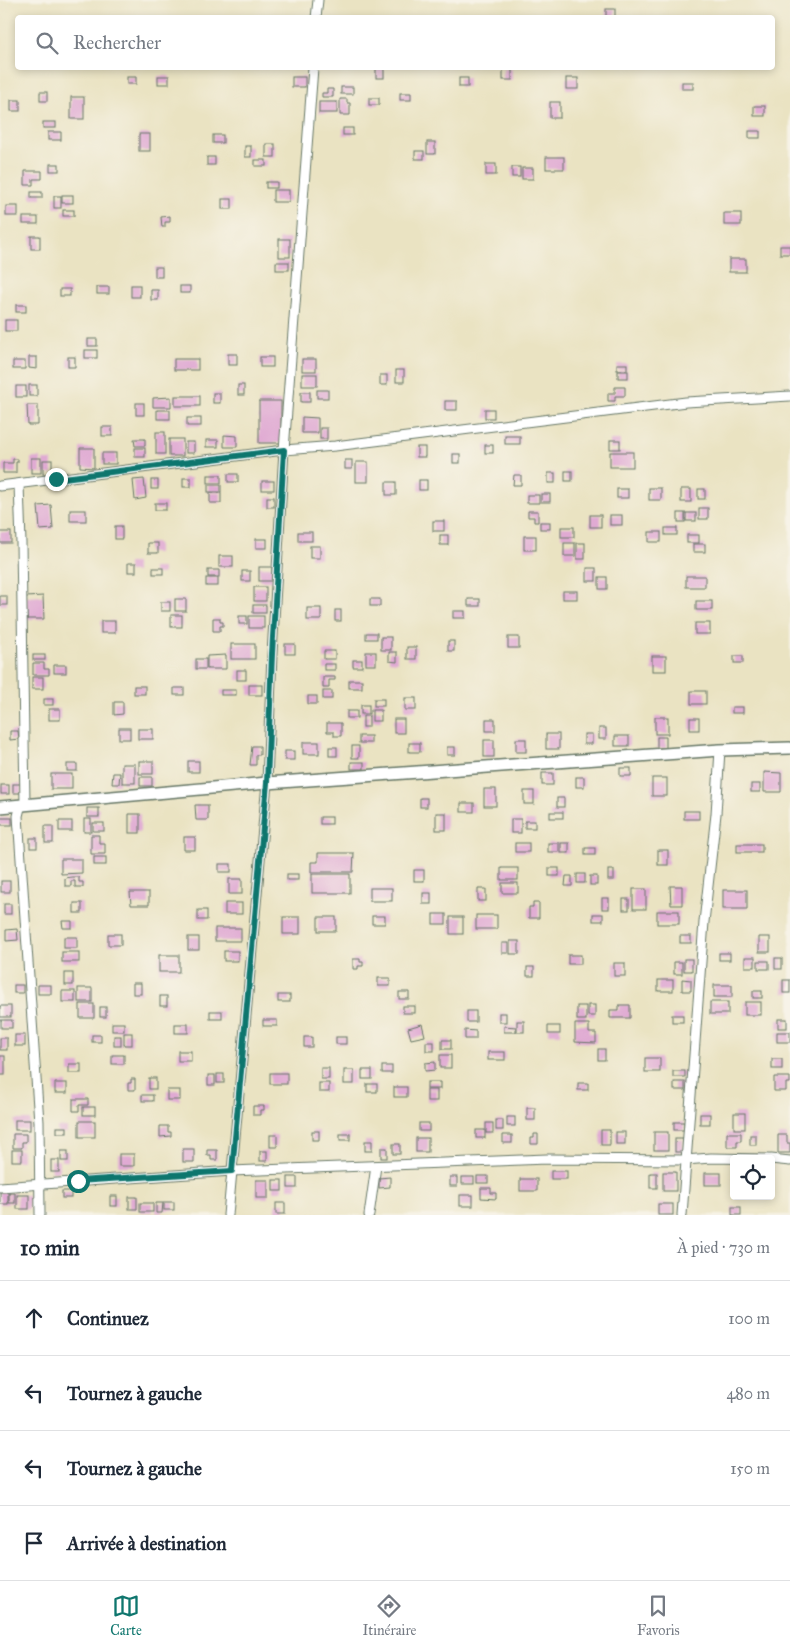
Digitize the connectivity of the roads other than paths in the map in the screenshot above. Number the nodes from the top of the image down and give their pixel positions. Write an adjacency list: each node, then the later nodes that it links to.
1 (318, 0): 2 (street)
2 (316, 15)
3 (313, 70): 5 (street)
4 (790, 396): 5 (street)
5 (284, 450): 6 (street); 10 (street)
6 (18, 484): 7 (street); 11 (street)
7 (0, 486)
8 (790, 748): 9 (street)
9 (720, 750): 10 (street); 14 (street)
10 (267, 783): 11 (street); 18 (street)
11 (25, 804): 12 (street); 19 (street)
12 (0, 806)
13 (730, 1158): 14 (street)
14 (685, 1160): 17 (street); 24 (street)
15 (775, 1160): 16 (street)
16 (790, 1161)
17 (376, 1166): 18 (street); 23 (street)
18 (232, 1171): 19 (street); 22 (street)
19 (40, 1184): 20 (street); 21 (street)
20 (0, 1186)
21 (40, 1215)
22 (228, 1215)
23 (369, 1215)
24 (682, 1215)

